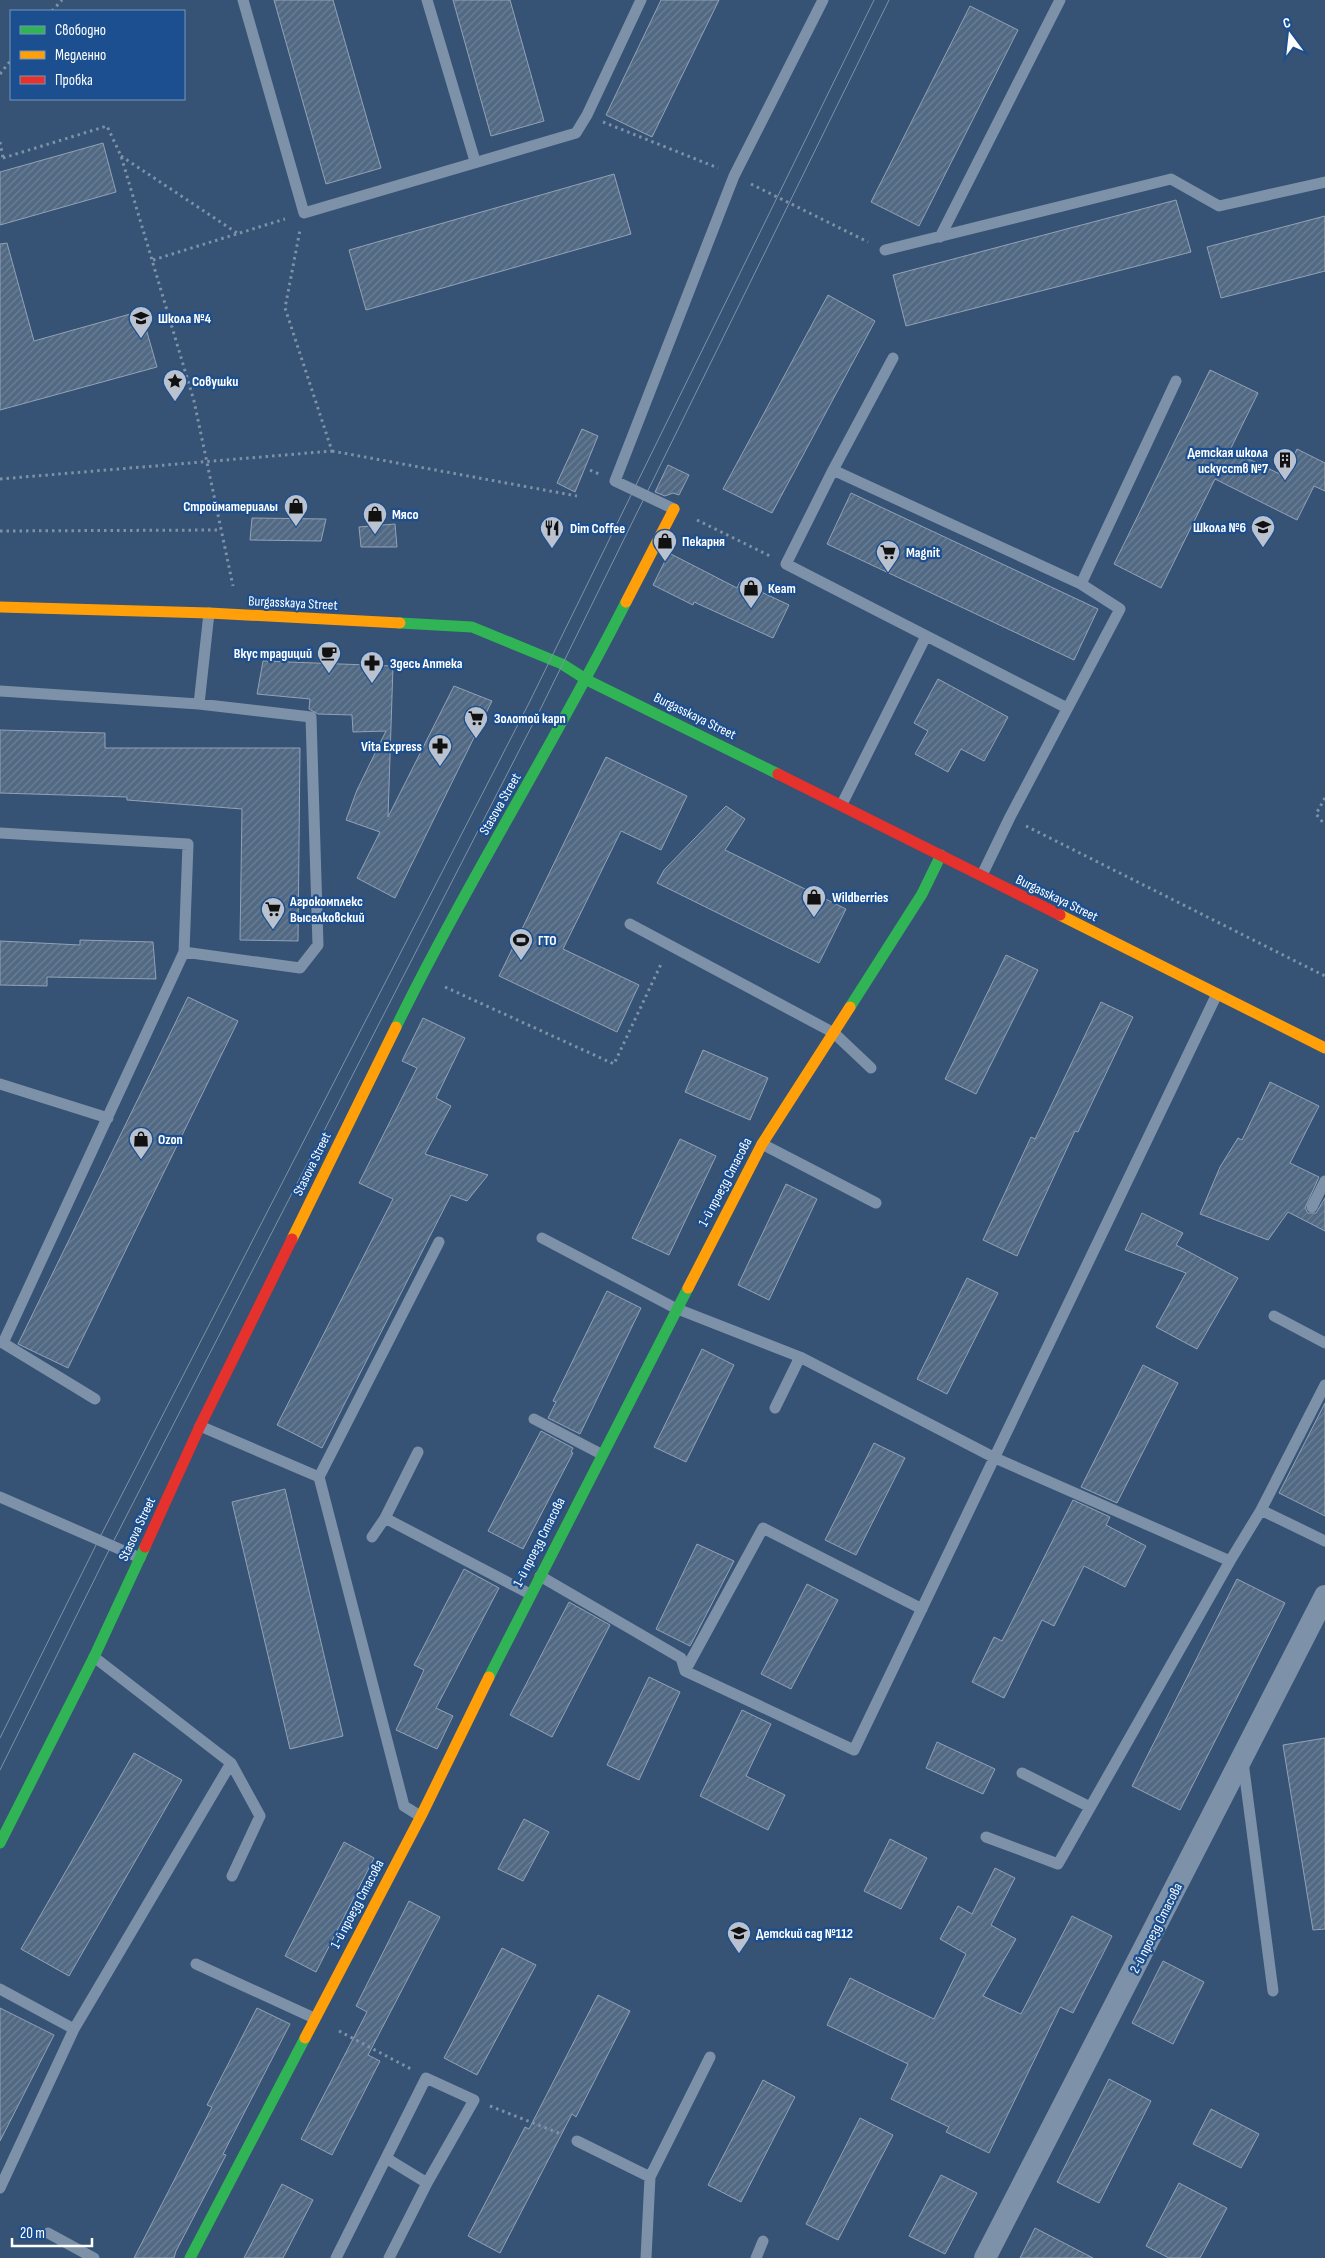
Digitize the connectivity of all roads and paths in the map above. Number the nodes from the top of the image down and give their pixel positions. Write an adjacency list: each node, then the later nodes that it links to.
1 (62, 0): 7 (path)
2 (243, 0): 17 (lane)
3 (427, 0): 14 (lane)
4 (640, 0): 10 (lane)
5 (823, 0): 15 (lane)
6 (1060, 0): 19 (lane)
7 (53, 10)
8 (10, 61): 9 (path)
9 (0, 74)
10 (587, 115): 14 (lane); 15 (path)
11 (0, 142): 13 (path)
12 (121, 156): 13 (path); 18 (path); 21 (path)
13 (1, 159)
14 (475, 161): 17 (lane)
15 (734, 176): 20 (path); 29 (lane)
16 (1325, 182): 19 (lane)
17 (304, 213): 18 (path); 24 (path)
18 (237, 234): 21 (path)
19 (940, 237): 20 (lane)
20 (884, 250)
21 (153, 260): 25 (path)
22 (893, 358): 26 (lane)
23 (1176, 381): 33 (lane)
24 (332, 451): 25 (path); 28 (path)
25 (208, 463): 27 (path); 30 (path)
26 (833, 470): 32 (lane); 33 (lane)
27 (0, 479)
28 (577, 496)
29 (674, 509): 32 (path); 38 (street, Stasova Street)
30 (221, 530): 31 (path); 36 (path)
31 (0, 531)
32 (786, 564): 37 (lane)
33 (1081, 584): 41 (lane)
34 (0, 608): 35 (street, Burgasskaya Street)
35 (209, 613): 36 (street, Burgasskaya Street); 40 (lane)
36 (239, 615): 38 (street, Burgasskaya Street)
37 (926, 636): 41 (lane); 43 (lane)
38 (587, 680): 43 (street, Burgasskaya Street); 52 (street, Stasova Street)
39 (0, 691): 40 (lane)
40 (199, 704): 51 (lane)
41 (1067, 708): 44 (lane)
42 (1325, 798): 45 (path)
43 (842, 804): 47 (street, Burgasskaya Street)
44 (1010, 818): 48 (lane); 53 (path)
45 (1325, 825)
46 (0, 834): 51 (lane)
47 (941, 856): 48 (street, Burgasskaya Street); 55 (street, 1-й проезд Стасова)
48 (981, 876): 54 (street, Burgasskaya Street)
49 (630, 924): 50 (lane)
50 (669, 945): 52 (path); 55 (lane)
51 (184, 952): 59 (lane)
52 (421, 976): 75 (street, Stasova Street)
53 (1325, 976)
54 (1217, 994): 56 (street, Burgasskaya Street); 78 (lane)
55 (834, 1033): 57 (lane); 60 (street, 1-й проезд Стасова)
56 (1325, 1048)
57 (871, 1068)
58 (0, 1084): 59 (lane)
59 (108, 1118): 68 (lane)
60 (762, 1144): 62 (lane); 66 (street, 1-й проезд Стасова)
61 (1325, 1181): 63 (lane)
62 (876, 1204)
63 (1312, 1207)
64 (542, 1238): 66 (lane)
65 (439, 1242): 79 (lane)
66 (675, 1308): 70 (lane); 77 (street, 1-й проезд Стасова)
67 (1274, 1316): 69 (lane)
68 (1, 1343): 72 (lane)
69 (1325, 1343)
70 (800, 1357): 73 (lane); 78 (lane)
71 (1325, 1385): 81 (lane)
72 (95, 1399)
73 (775, 1408)
74 (534, 1419): 77 (lane)
75 (200, 1426): 79 (lane); 85 (street, Stasova Street)
76 (418, 1452): 82 (lane)
77 (601, 1454): 87 (street, 1-й проезд Стасова)
78 (996, 1458): 86 (lane); 90 (lane)
79 (319, 1478): 97 (lane)
80 (0, 1497): 85 (lane)
81 (1261, 1510): 84 (lane); 86 (lane)
82 (385, 1518): 83 (lane); 88 (lane)
83 (372, 1537)
84 (1325, 1541)
85 (140, 1558): 91 (street, Stasova Street)
86 (1230, 1561): 96 (lane)
87 (540, 1576): 88 (street, 1-й проезд Стасова); 92 (lane)
88 (530, 1594): 97 (street, 1-й проезд Стасова)
89 (1325, 1596): 93 (street, 2-й проезд Стасова)
90 (922, 1610): 92 (lane); 92 (lane)
91 (94, 1657): 94 (lane); 99 (street, Stasova Street)
92 (685, 1671)
93 (1243, 1758): 103 (lane); 122 (street, 2-й проезд Стасова)
94 (231, 1763): 100 (lane); 105 (lane)
95 (1022, 1773): 96 (lane)
96 (1090, 1807): 98 (lane)
97 (421, 1816): 104 (street, 1-й проезд Стасова)
98 (986, 1837)
99 (0, 1843)
100 (232, 1876)
101 (196, 1964): 104 (lane)
102 (0, 1989): 105 (lane)
103 (1274, 1991)
104 (314, 2018): 107 (path); 117 (street, 1-й проезд Стасова)
105 (74, 2029): 113 (lane)
106 (710, 2057): 111 (lane)
107 (426, 2078): 108 (lane); 110 (lane)
108 (474, 2100): 109 (path); 112 (lane)
109 (577, 2141): 111 (lane)
110 (386, 2158): 112 (lane); 118 (lane)
111 (650, 2178): 120 (lane)
112 (427, 2183): 119 (lane)
113 (0, 2188)
114 (48, 2232): 116 (lane)
115 (763, 2241): 121 (lane)
116 (94, 2258)
117 (190, 2258)
118 (336, 2258)
119 (389, 2258)
120 (646, 2258)
121 (756, 2258)
122 (985, 2258)

